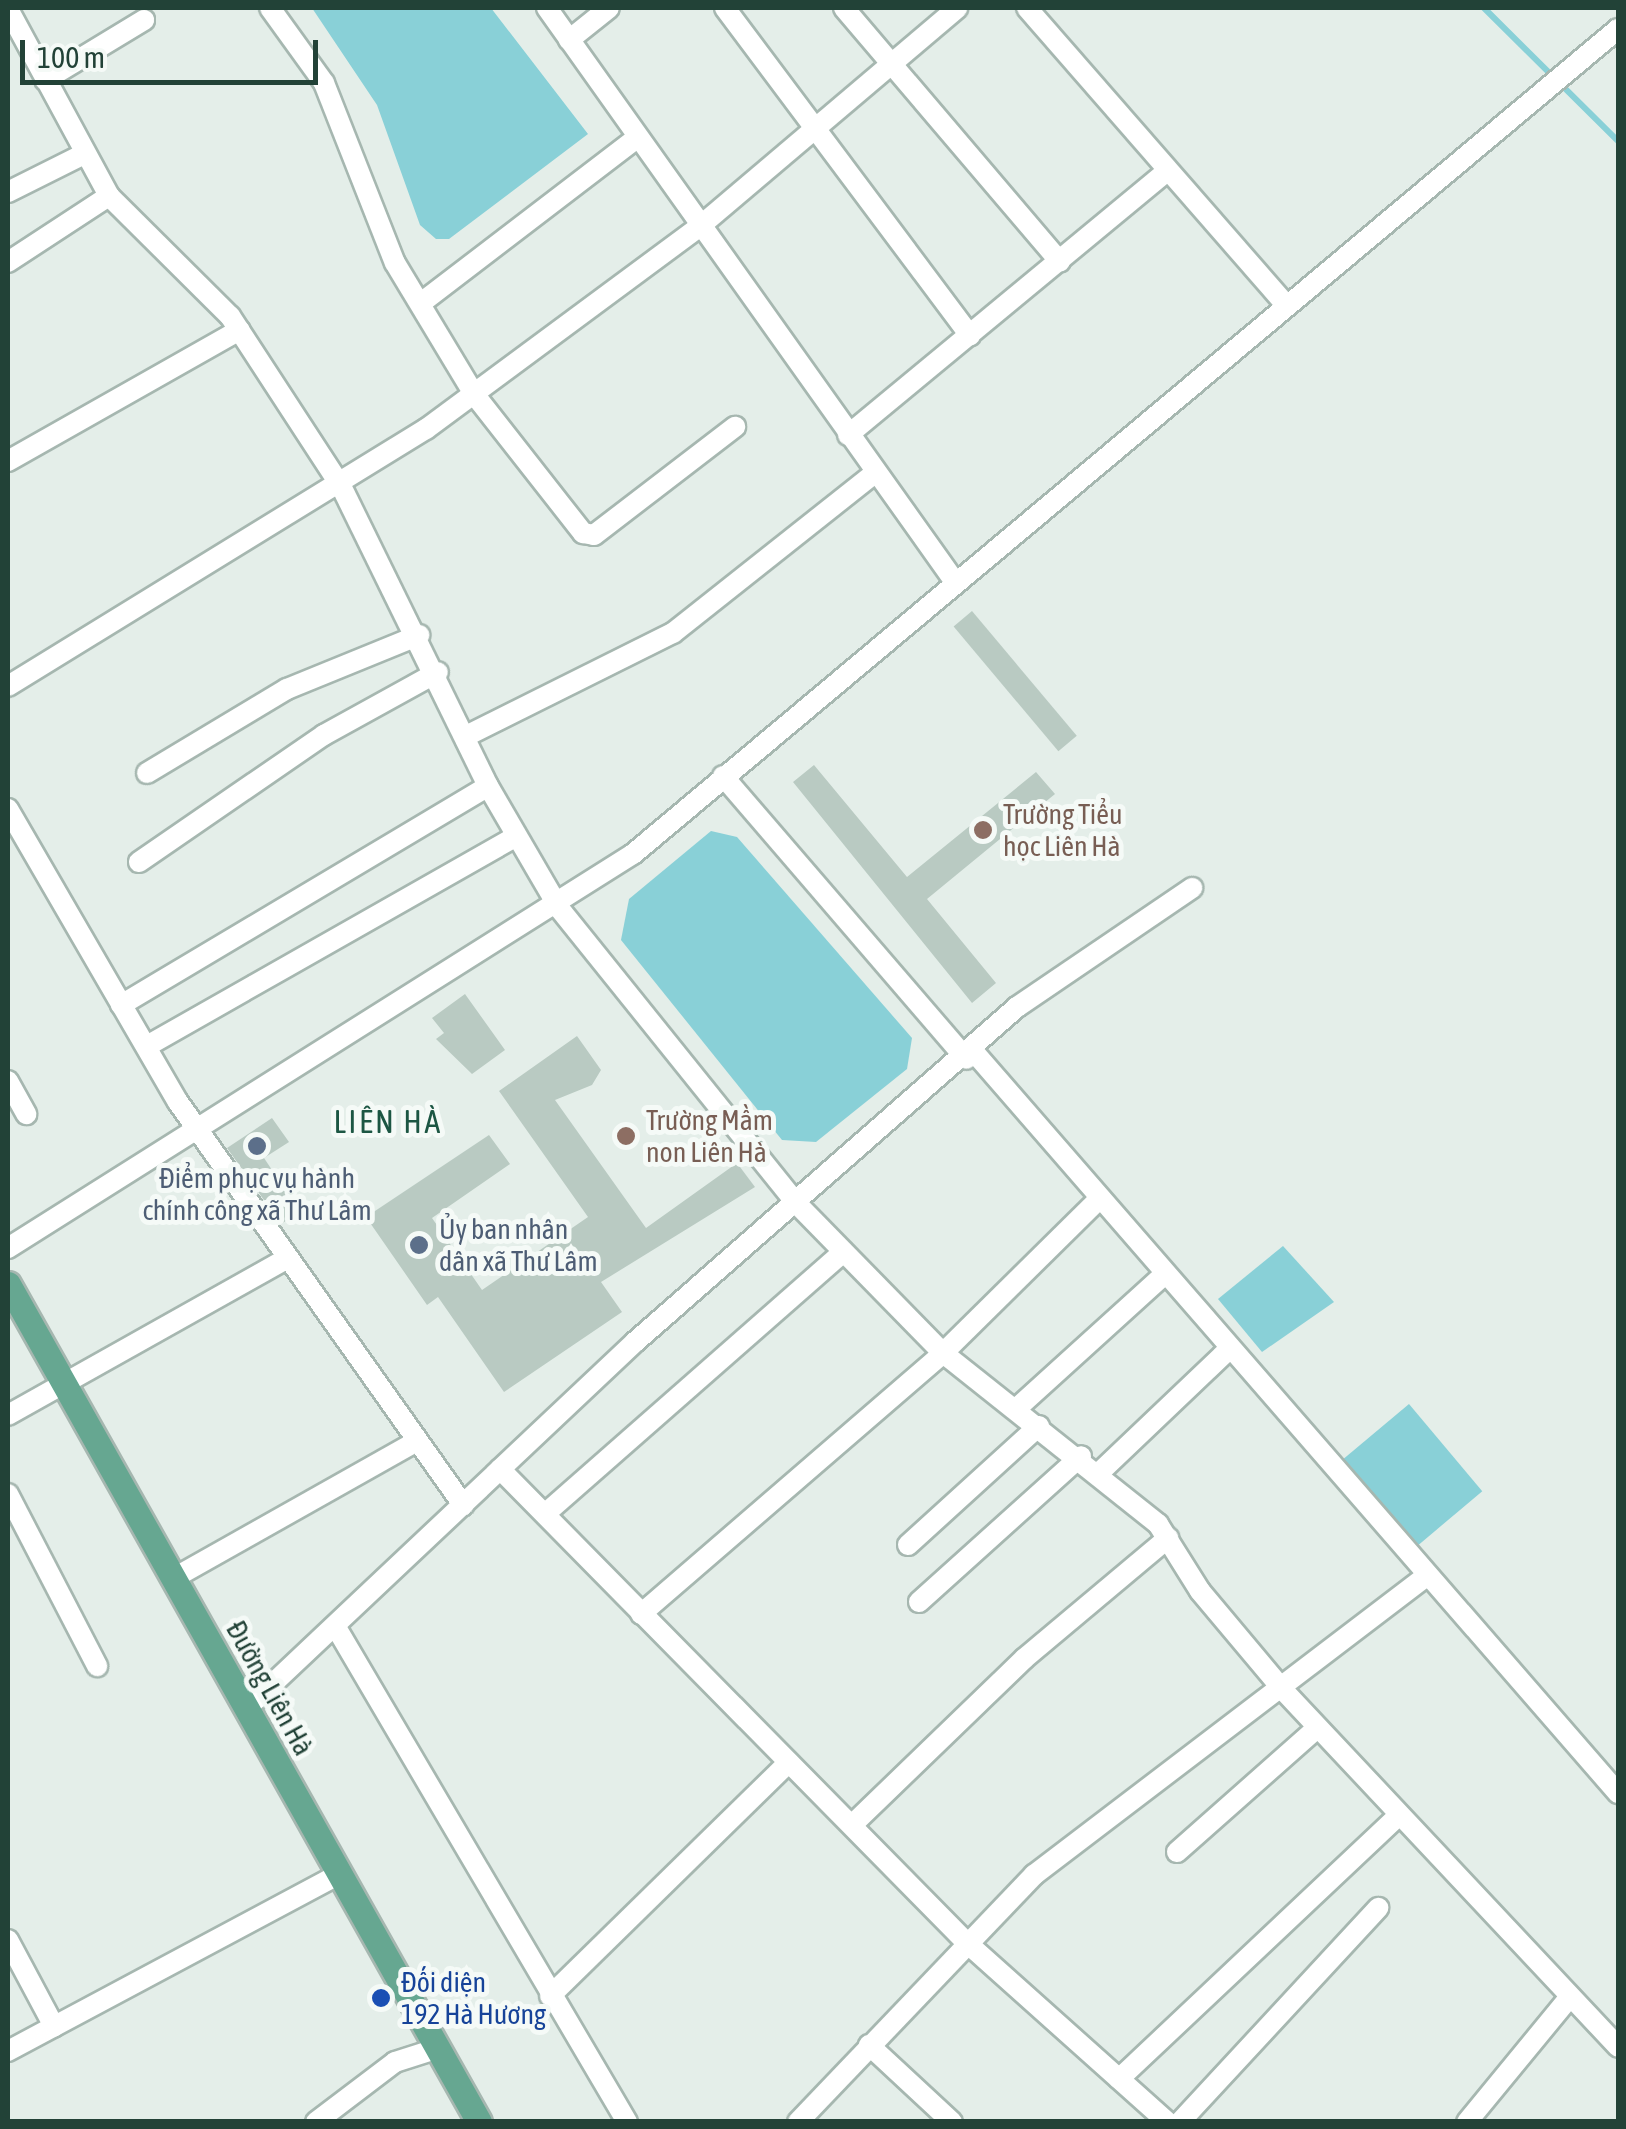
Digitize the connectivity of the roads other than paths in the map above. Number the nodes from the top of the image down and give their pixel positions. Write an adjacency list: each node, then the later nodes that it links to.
1 (270, 8): 23 (street)
2 (547, 8): 11 (street)
3 (609, 8): 11 (street)
4 (724, 8): 14 (street)
5 (844, 8): 12 (street)
6 (956, 8): 12 (street)
7 (1027, 8): 17 (street)
8 (8, 9): 13 (street)
9 (144, 20): 13 (street)
10 (1618, 29): 24 (street)
11 (569, 40): 15 (street)
12 (891, 64): 14 (street); 22 (street)
13 (46, 80): 16 (street)
14 (813, 130): 20 (street); 26 (street)
15 (636, 138): 20 (street); 23 (street)
16 (84, 154): 18 (street); 19 (street)
17 (1168, 170): 22 (street); 24 (street)
18 (11, 192)
19 (109, 196): 21 (street); 25 (street)
20 (698, 228): 27 (street); 29 (street)
21 (8, 262)
22 (1060, 262): 26 (street)
23 (421, 303): 27 (street)
24 (1286, 305): 33 (street)
25 (240, 330): 30 (street); 32 (street)
26 (970, 336): 29 (street)
27 (474, 394): 28 (street); 32 (street)
28 (736, 428)
29 (848, 435): 31 (street)
30 (8, 461)
31 (876, 473): 33 (street); 37 (street)
32 (342, 488): 34 (street); 36 (street)
33 (953, 579): 39 (street)
34 (419, 636): 35 (street); 38 (street)
35 (438, 672): 37 (street); 43 (street)
36 (8, 686)
37 (470, 734): 40 (street)
38 (147, 773)
39 (723, 776): 45 (street); 48 (street)
40 (488, 786): 42 (street); 46 (street)
41 (8, 809): 46 (street)
42 (517, 836): 45 (street); 47 (street)
43 (139, 862)
44 (1192, 888): 48 (street)
45 (559, 908): 51 (street); 53 (street)
46 (122, 1006): 47 (street)
47 (147, 1046): 51 (street)
48 (970, 1055): 52 (street); 53 (street)
49 (8, 1082): 50 (street)
50 (26, 1114)
51 (199, 1134): 54 (street); 56 (street)
52 (1099, 1199): 57 (street); 60 (street)
53 (796, 1204): 55 (street); 67 (street)
54 (8, 1248)
55 (844, 1252): 60 (street); 71 (street)
56 (284, 1260): 61 (street); 65 (street)
57 (1165, 1274): 59 (street); 62 (street)
58 (8, 1284): 61 (main road, Đường Liên Hà)
59 (1230, 1349): 68 (street); 74 (street)
60 (943, 1353): 62 (street); 77 (street)
61 (65, 1384): 63 (street); 75 (main road, Đường Liên Hà)
62 (1016, 1410): 64 (street)
63 (8, 1415)
64 (1040, 1426): 66 (street); 73 (street)
65 (417, 1441): 70 (street); 75 (street)
66 (1080, 1456): 68 (street); 76 (street)
67 (500, 1469): 70 (street); 71 (street)
68 (1100, 1472): 72 (street)
69 (8, 1494): 79 (street)
70 (463, 1504): 78 (street)
71 (546, 1514): 77 (street)
72 (1168, 1538): 80 (street); 86 (street)
73 (908, 1545)
74 (1425, 1577): 80 (street); 84 (street)
75 (174, 1578): 81 (main road, Đường Liên Hà)
76 (920, 1602)
77 (641, 1614): 83 (street)
78 (337, 1629): 81 (street); 92 (street)
79 (97, 1666)
80 (1284, 1691): 82 (street); 91 (street)
81 (247, 1708): 88 (main road, Đường Liên Hà)
82 (1318, 1728): 85 (street); 87 (street)
83 (790, 1762): 86 (street); 92 (street)
84 (1618, 1793)
85 (1397, 1816): 93 (street); 99 (street)
86 (852, 1826): 91 (street)
87 (1177, 1852)
88 (340, 1874): 94 (street); 97 (main road, Đường Liên Hà)
89 (1378, 1908): 106 (street)
90 (8, 1940): 94 (street)
91 (966, 1942): 95 (street); 99 (street)
92 (550, 1996): 102 (street)
93 (1569, 1998): 96 (street); 107 (street)
94 (54, 2026): 98 (street)
95 (869, 2045): 103 (street); 104 (street)
96 (1618, 2047)
97 (439, 2048): 100 (street); 101 (main road, Đường Liên Hà)
98 (8, 2051)
99 (1119, 2079): 105 (street)
100 (316, 2122)
101 (479, 2122)
102 (628, 2122)
103 (798, 2122)
104 (952, 2122)
105 (1167, 2122)
106 (1180, 2122)
107 (1467, 2122)

